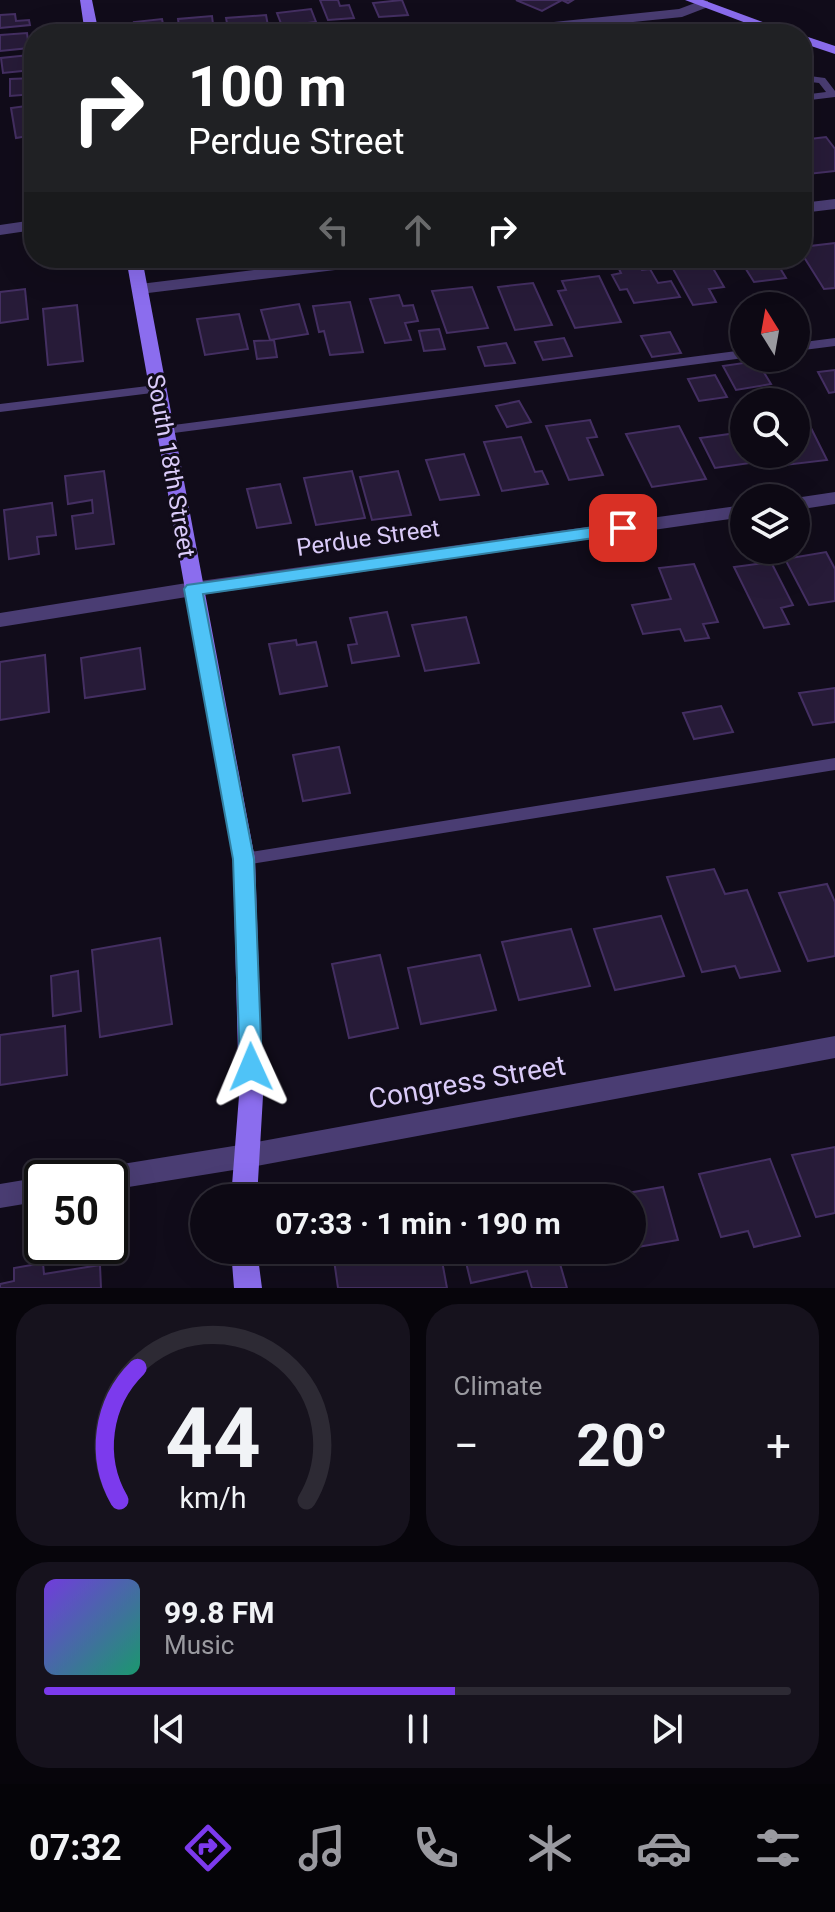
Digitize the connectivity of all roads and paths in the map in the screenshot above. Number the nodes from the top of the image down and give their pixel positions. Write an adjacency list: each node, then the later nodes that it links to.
1 (86, 0): 3 (main road)
2 (697, 2): 4 (street); 5 (main road)
3 (90, 24)
4 (601, 24)
5 (751, 24)
6 (812, 42): 7 (main road)
7 (835, 50)
8 (812, 79): 9 (lane)
9 (833, 94): 10 (lane)
10 (812, 97)
11 (835, 204): 12 (street)
12 (812, 207)
13 (24, 226): 14 (street)
14 (0, 230)
15 (136, 268): 17 (main road, South 18th Street)
16 (311, 268): 17 (street)
17 (140, 289): 21 (main road, South 18th Street)
18 (835, 342): 19 (lane)
19 (810, 345)
20 (730, 356): 23 (lane)
21 (156, 389): 22 (lane); 23 (main road, South 18th Street)
22 (0, 408)
23 (166, 430): 27 (main road, South 18th Street)
24 (835, 498): 25 (street)
25 (810, 502)
26 (730, 513): 27 (street, Perdue Street)
27 (193, 589): 28 (street, Perdue Street); 30 (main road, South 18th Street)
28 (0, 620)
29 (835, 764): 30 (lane)
30 (244, 859): 32 (main road, South 18th Street)
31 (835, 1047): 32 (street, Congress Street)
32 (246, 1156): 33 (street, Congress Street); 34 (main road, South 18th Street)
33 (128, 1175)
34 (245, 1184)
35 (24, 1192): 36 (street)
36 (0, 1196)
37 (245, 1264): 38 (main road)
38 (248, 1288)

